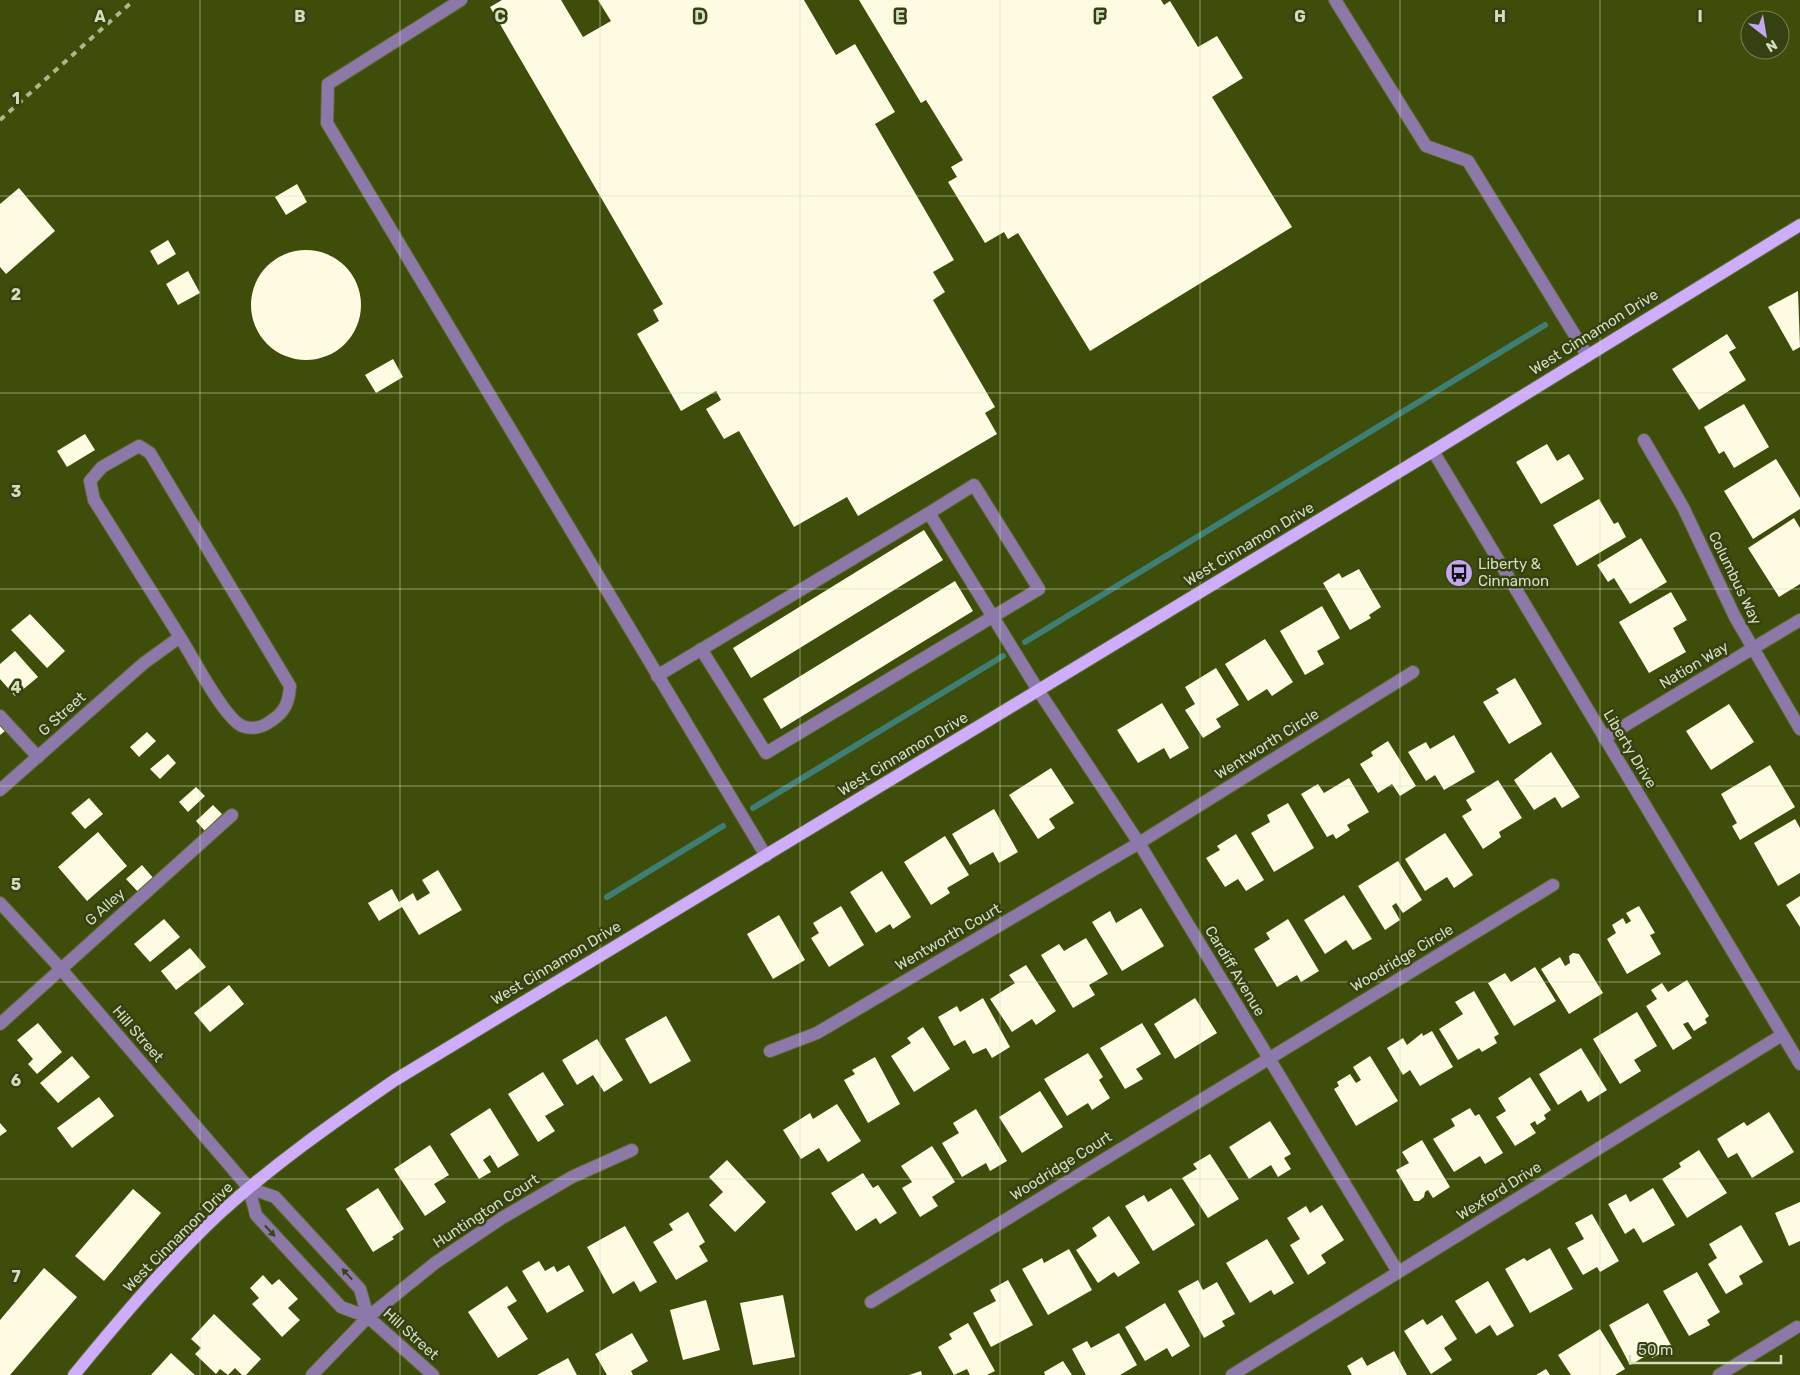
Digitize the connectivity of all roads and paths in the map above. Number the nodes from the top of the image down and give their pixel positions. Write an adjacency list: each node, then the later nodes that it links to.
1 (461, 0): 14 (street)
2 (1335, 0): 4 (street)
3 (1800, 226): 4 (main road, West Cinnamon Drive)
4 (1587, 355): 6 (main road, West Cinnamon Drive)
5 (1644, 440): 11 (street, Columbus Way)
6 (1433, 451): 15 (main road, West Cinnamon Drive); 18 (street, Liberty Drive)
7 (929, 513): 8 (street, Cardiff Avenue); 8 (street); 12 (street)
8 (993, 616): 12 (street); 15 (street, Cardiff Avenue)
9 (1800, 620): 11 (street, Nation Way)
10 (180, 637): 10 (street); 19 (street, G Street)
11 (1752, 648): 17 (street, Columbus Way); 18 (street, Nation Way)
12 (701, 650): 14 (street)
13 (1413, 672): 22 (street, Wentworth Circle)
14 (657, 676): 23 (street)
15 (1038, 690): 22 (street, Cardiff Avenue); 23 (main road, West Cinnamon Drive)
16 (0, 716): 19 (street)
17 (1800, 729)
18 (1604, 738): 28 (street, Liberty Drive)
19 (38, 757): 20 (street, G Street)
20 (0, 790)
21 (232, 815): 26 (street, G Alley)
22 (1139, 843): 29 (street, Wentworth Court); 30 (street, Cardiff Avenue)
23 (766, 856): 33 (main road, West Cinnamon Drive)
24 (1552, 885): 30 (street, Woodridge Circle)
25 (0, 902): 26 (street, Hill Street)
26 (61, 969): 27 (street, G Alley); 33 (street, Hill Street)
27 (0, 1024)
28 (1782, 1035): 31 (street, Liberty Drive); 34 (street, Wexford Drive)
29 (770, 1051)
30 (1268, 1058): 34 (street, Cardiff Avenue); 35 (street, Woodridge Court)
31 (1800, 1064)
32 (632, 1150): 36 (street, Huntington Court)
33 (249, 1188): 36 (street, Hill Street, one-way to 33); 36 (street, Hill Street, one-way to 36); 38 (main road, West Cinnamon Drive)
34 (1398, 1272): 41 (street, Wexford Drive)
35 (872, 1302)
36 (368, 1317): 39 (street, Huntington Court); 40 (street, Hill Street)
37 (1797, 1327): 42 (street)
38 (74, 1375)
39 (312, 1375)
40 (433, 1375)
41 (1232, 1375)
42 (1719, 1375)

